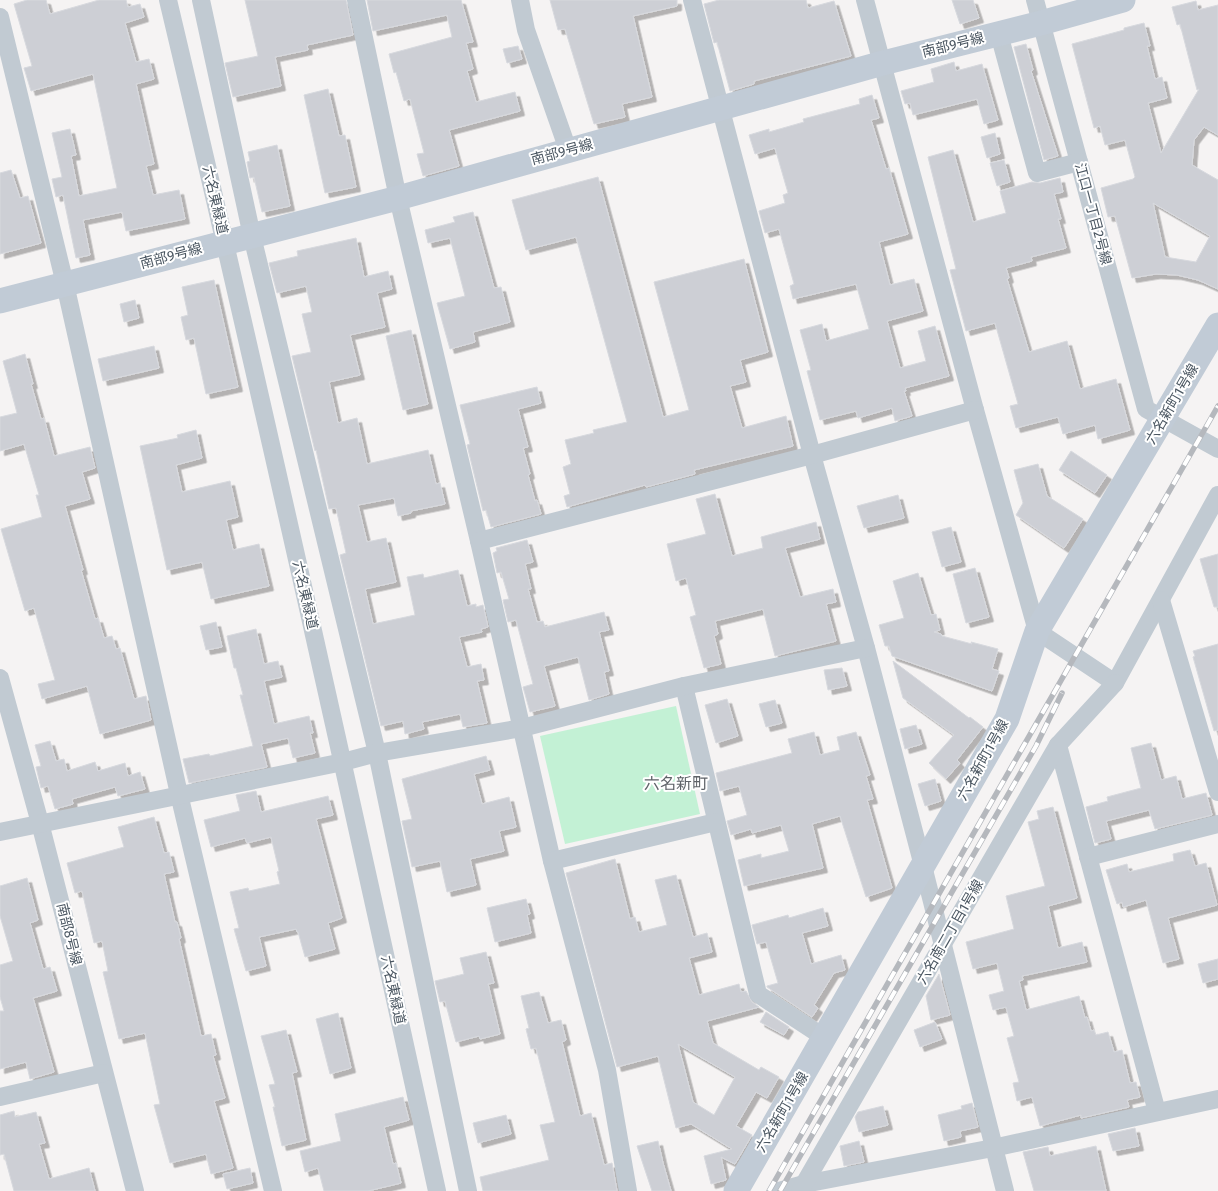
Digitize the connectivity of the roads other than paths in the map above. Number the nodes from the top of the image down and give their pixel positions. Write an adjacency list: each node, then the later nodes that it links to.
1 (168, 0): 17 (street, 六名東緑道)
2 (201, 0): 16 (street, 六名東緑道)
3 (356, 0): 15 (street)
4 (520, 0): 13 (street)
5 (692, 0): 12 (street)
6 (865, 0): 11 (street)
7 (1123, 0): 8 (street, 南部9号線)
8 (1038, 12): 10 (street, 南部9号線); 14 (street, 江口一丁目2号線)
9 (0, 17): 18 (street)
10 (1000, 34): 11 (street, 南部9号線); 14 (street)
11 (883, 63): 12 (street, 南部9号線); 21 (street)
12 (721, 109): 13 (street, 南部9号線); 24 (street)
13 (568, 150): 15 (street, 南部9号線)
14 (1079, 162): 22 (street, 江口一丁目2号線)
15 (398, 198): 16 (street, 南部9号線); 26 (street)
16 (252, 236): 17 (street, 南部9号線); 35 (street, 六名東緑道)
17 (225, 242): 18 (street, 南部9号線); 36 (street, 六名東緑道)
18 (65, 284): 19 (street, 南部9号線); 38 (street)
19 (0, 301)
20 (1218, 325): 22 (street, 六名新町1号線)
21 (975, 410): 24 (street); 28 (street)
22 (1164, 419): 23 (street, 江口一丁目2号線); 28 (street, 六名新町1号線)
23 (1218, 449)
24 (812, 455): 26 (street); 29 (street)
25 (1218, 495): 27 (street)
26 (480, 541): 33 (street)
27 (1161, 600): 31 (street, 六名南二丁目1号線); 37 (street)
28 (1037, 631): 31 (street); 45 (street, 六名新町1号線)
29 (866, 648): 32 (street); 45 (street)
30 (0, 678): 40 (street, 南部8号線)
31 (1115, 683): 34 (street, 六名南二丁目1号線)
32 (684, 686): 33 (street); 39 (street)
33 (522, 728): 35 (street); 44 (street)
34 (1058, 745): 43 (street); 46 (street, 六名南二丁目1号線)
35 (377, 753): 36 (street); 57 (street, 六名東緑道)
36 (343, 762): 38 (street); 56 (street, 六名東緑道)
37 (1218, 792)
38 (179, 794): 40 (street); 55 (street)
39 (716, 822): 44 (street); 47 (street)
40 (40, 824): 42 (street); 48 (street, 南部8号線)
41 (1218, 824): 43 (street)
42 (0, 832)
43 (1088, 857): 51 (street)
44 (552, 861): 58 (street)
45 (923, 866): 46 (street); 47 (street, 六名新町1号線)
46 (942, 944): 52 (street); 53 (street, 六名南二丁目1号線)
47 (825, 1038): 59 (street, 六名新町1号線)
48 (104, 1073): 49 (street); 54 (street, 南部8号線)
49 (0, 1097)
50 (1218, 1099): 51 (street)
51 (1156, 1112): 52 (street)
52 (993, 1148): 53 (street); 61 (street)
53 (802, 1188): 60 (street)
54 (135, 1191)
55 (273, 1191)
56 (436, 1191)
57 (468, 1191)
58 (628, 1191)
59 (736, 1191)
60 (779, 1191)
61 (1005, 1191)

